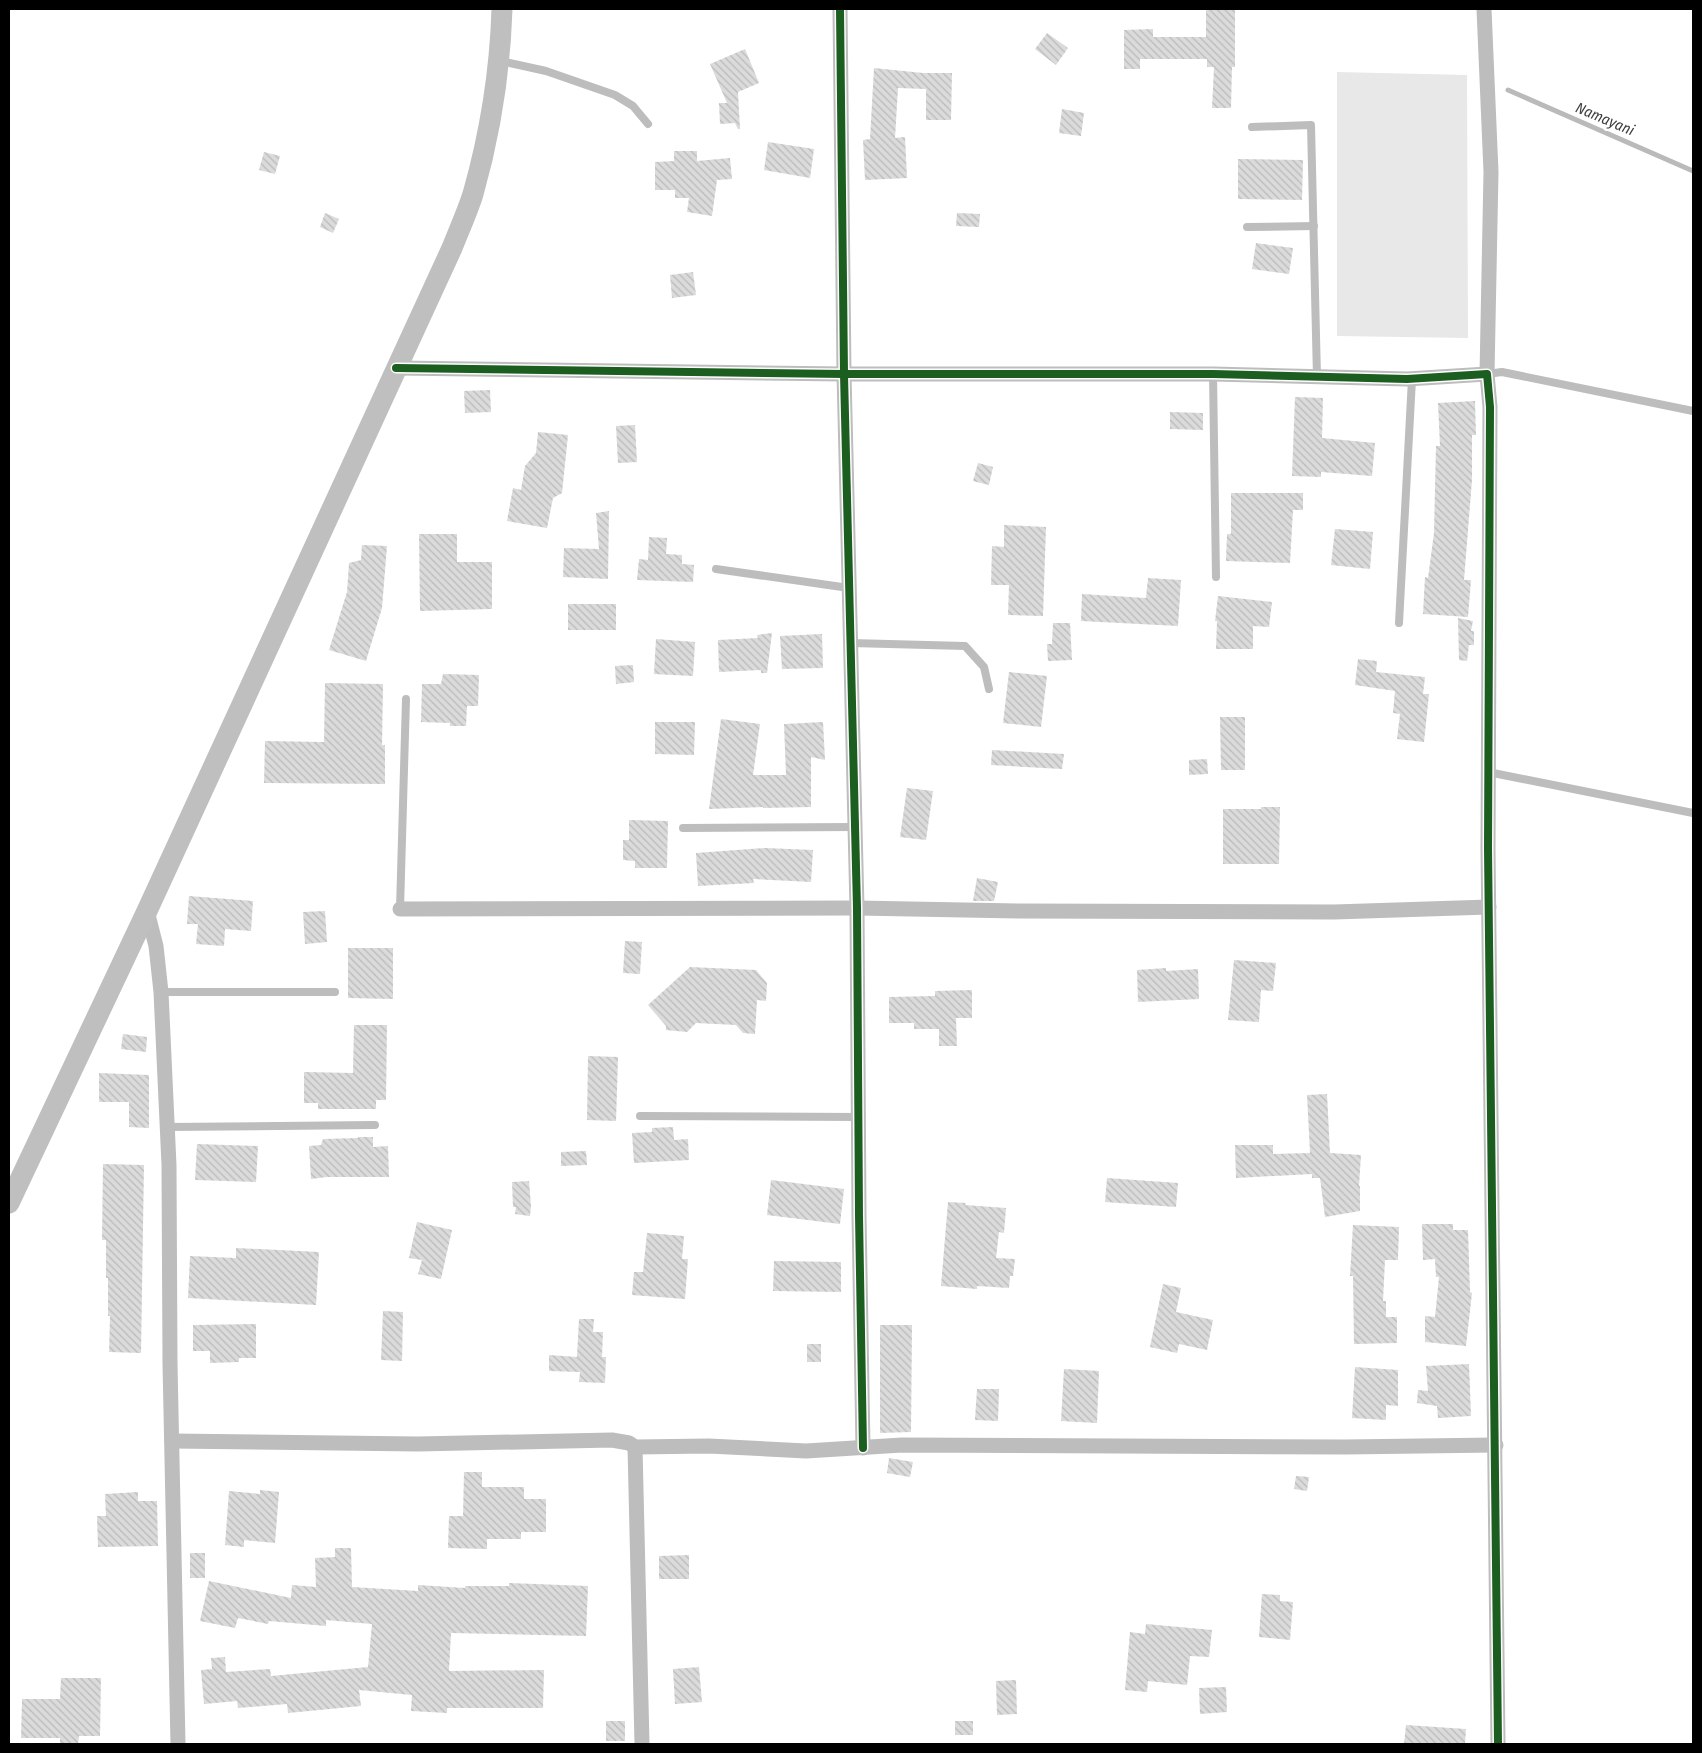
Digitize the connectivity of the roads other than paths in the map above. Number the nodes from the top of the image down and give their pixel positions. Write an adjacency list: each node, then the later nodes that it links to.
1 (502, 9): 4 (street)
2 (840, 9): 10 (street)
3 (1484, 9): 12 (street)
4 (499, 61): 5 (lane); 9 (street)
5 (648, 124)
6 (1252, 127): 7 (lane)
7 (1314, 226): 8 (lane); 13 (lane)
8 (1247, 227)
9 (396, 368): 10 (street); 30 (street)
10 (844, 374): 11 (street); 18 (street)
11 (1213, 374): 13 (street); 17 (lane)
12 (1487, 374): 14 (street); 15 (lane); 23 (street)
13 (1317, 377): 14 (street)
14 (1412, 379): 19 (lane)
15 (1693, 411)
16 (716, 569): 18 (lane)
17 (1216, 577)
18 (849, 588): 20 (street)
19 (1399, 623)
20 (851, 643): 21 (lane); 25 (street)
21 (989, 689)
22 (406, 699): 29 (lane)
23 (1488, 772): 24 (lane); 27 (street)
24 (1693, 813)
25 (856, 827): 26 (lane); 28 (street)
26 (683, 828)
27 (1488, 907): 28 (street); 39 (street)
28 (858, 908): 29 (street); 34 (street)
29 (400, 909)
30 (147, 911): 31 (street); 37 (street)
31 (160, 992): 32 (lane); 36 (street)
32 (335, 992)
33 (640, 1116): 34 (lane)
34 (858, 1117): 41 (street)
35 (375, 1126): 36 (lane)
36 (168, 1127): 38 (street)
37 (9, 1203)
38 (172, 1441): 40 (street); 42 (street)
39 (1496, 1445): 41 (street); 44 (street)
40 (635, 1447): 41 (street); 43 (street)
41 (863, 1448)
42 (178, 1744)
43 (642, 1744)
44 (1498, 1744)

